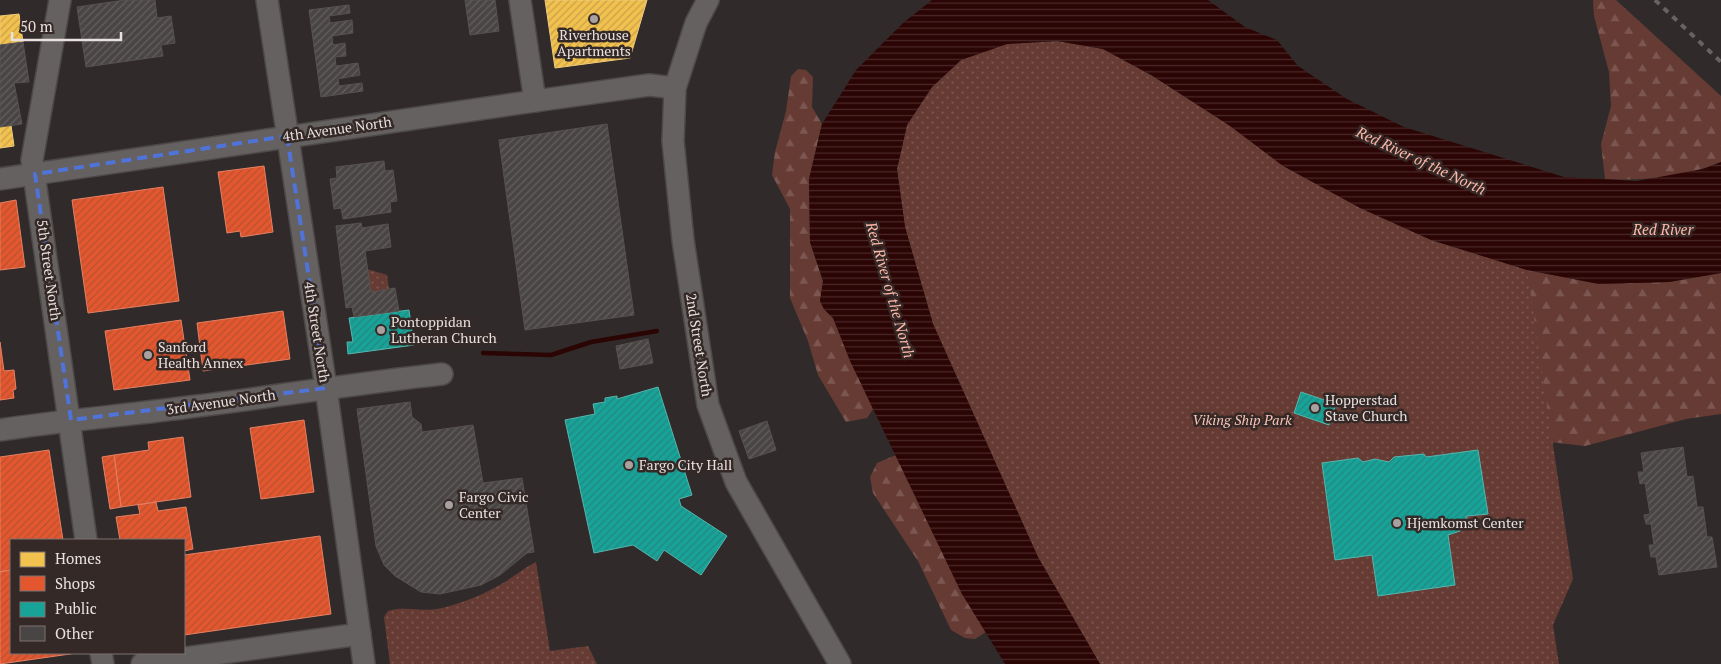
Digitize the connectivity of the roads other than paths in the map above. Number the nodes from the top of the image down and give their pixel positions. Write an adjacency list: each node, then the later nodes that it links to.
1 (60, 0): 8 (street, 5th Street North)
2 (267, 0): 7 (street, 4th Street North)
3 (520, 0): 6 (street)
4 (708, 0): 5 (street, 2nd Street North)
5 (675, 88): 6 (street, 4th Avenue North); 18 (street, 2nd Street North)
6 (535, 101): 7 (street, 4th Avenue North)
7 (287, 136): 8 (street, 4th Avenue North); 11 (street, 4th Street North)
8 (35, 174): 9 (street, 4th Avenue North); 12 (street, 5th Street North)
9 (0, 179)
10 (442, 374): 11 (street, 3rd Avenue North)
11 (326, 388): 12 (street, 3rd Avenue North); 15 (street, 4th Street North)
12 (71, 420): 13 (street, 3rd Avenue North); 14 (street, 5th Street North)
13 (0, 430)
14 (86, 539)
15 (360, 634): 16 (street); 17 (street, 4th Street North)
16 (142, 664)
17 (364, 664)
18 (840, 664)

